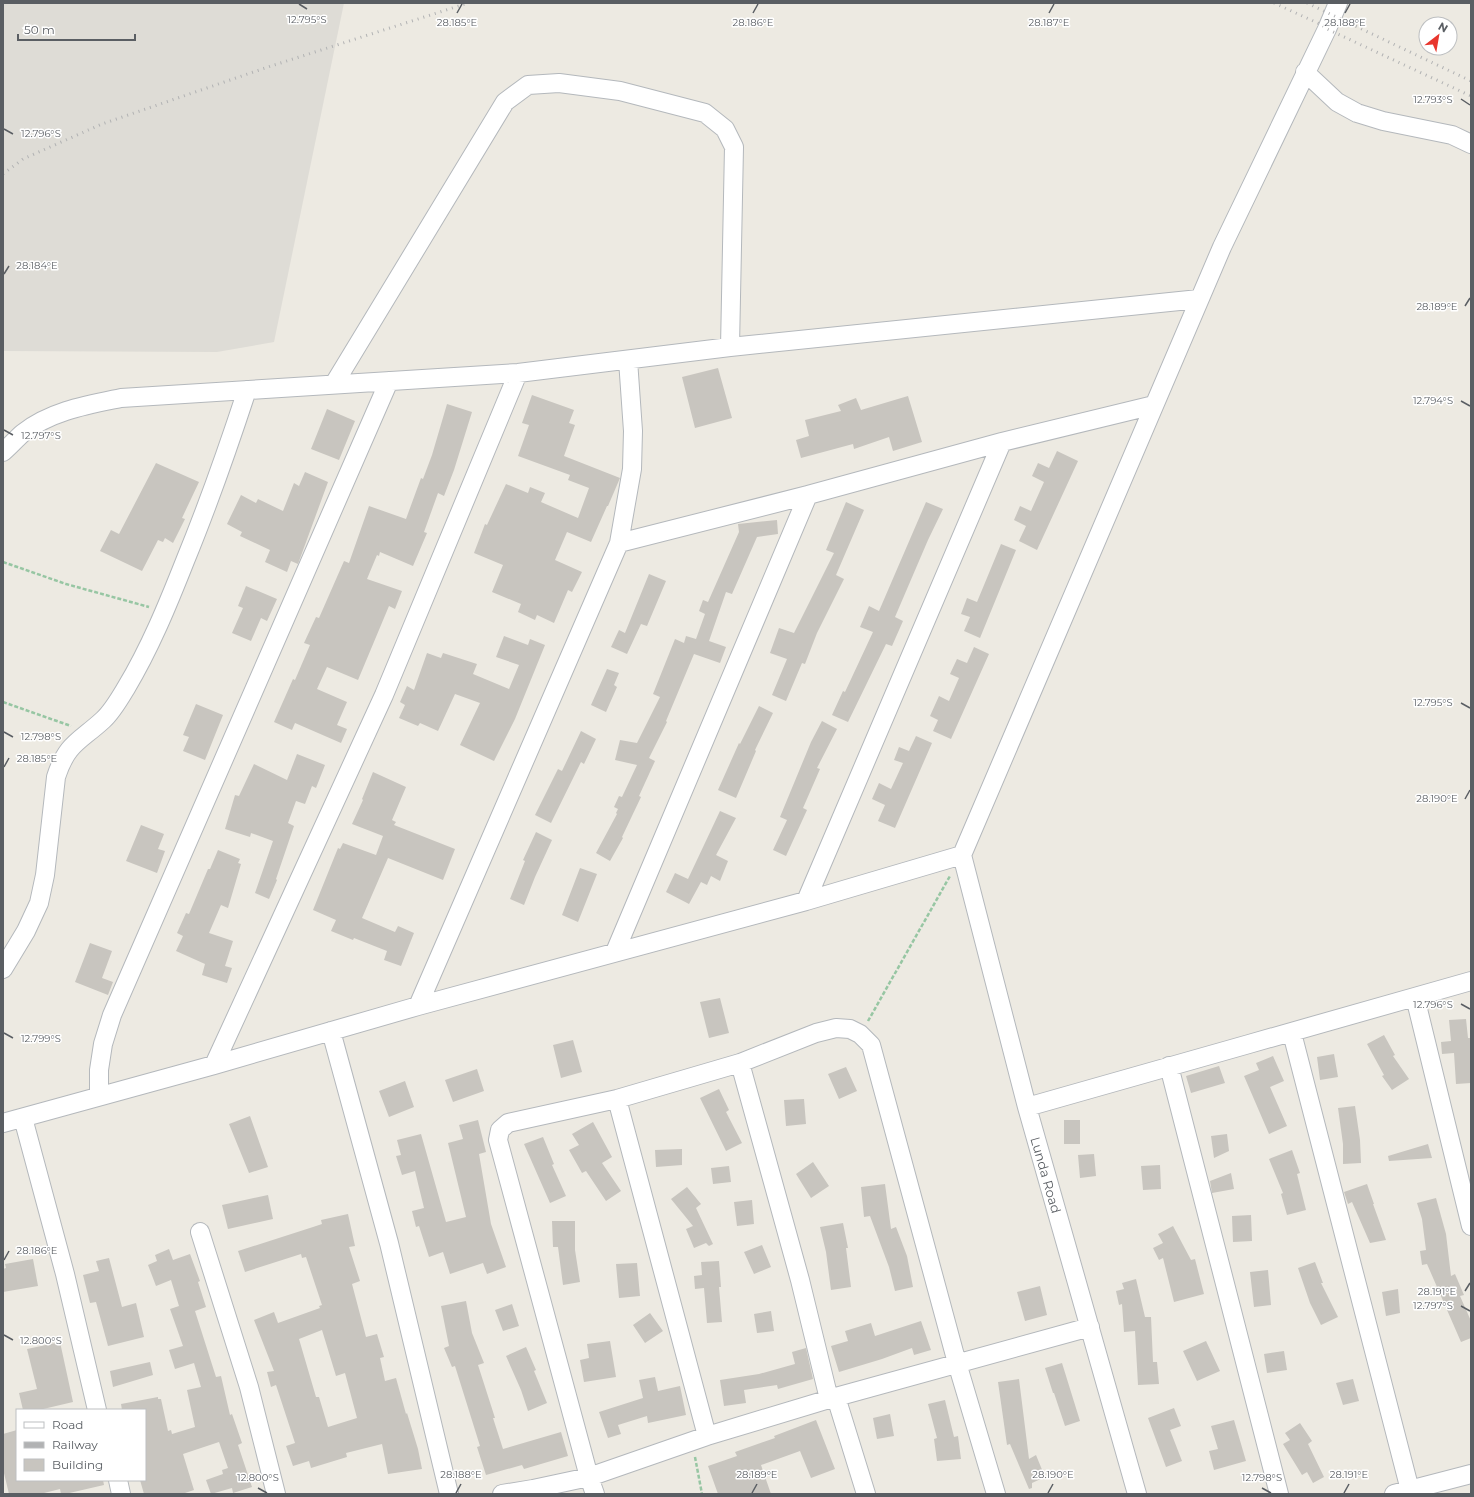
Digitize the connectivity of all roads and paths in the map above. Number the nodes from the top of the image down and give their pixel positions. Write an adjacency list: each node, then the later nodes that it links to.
1 (1338, 3): 2 (street)
2 (1305, 72): 3 (street); 4 (street)
3 (1471, 144)
4 (1199, 300): 5 (street); 11 (street)
5 (730, 347): 6 (street); 9 (street)
6 (628, 360): 7 (street); 15 (street)
7 (518, 373): 8 (street); 31 (street)
8 (388, 381): 9 (street); 33 (street)
9 (334, 384): 10 (street)
10 (247, 390): 13 (street); 17 (street)
11 (1154, 406): 12 (street); 20 (street)
12 (1002, 442): 14 (street); 21 (street)
13 (3, 452)
14 (808, 495): 15 (street); 22 (street)
15 (619, 543): 26 (street)
16 (3, 562): 17 (path)
17 (165, 612): 19 (street)
18 (3, 702): 19 (path)
19 (87, 733): 23 (street)
20 (962, 855): 21 (street); 29 (path); 35 (street, Lunda Road)
21 (806, 901): 22 (street)
22 (615, 952): 26 (street)
23 (3, 969)
24 (1471, 982): 25 (street)
25 (1415, 998): 28 (street); 38 (street)
26 (418, 1006): 27 (street)
27 (331, 1031): 31 (street); 51 (street)
28 (1292, 1033): 32 (street); 48 (street)
29 (860, 1034): 30 (street); 41 (street)
30 (740, 1063): 34 (street); 42 (street)
31 (214, 1065): 33 (street)
32 (1169, 1066): 35 (street); 58 (street)
33 (99, 1096): 36 (street)
34 (617, 1099): 44 (street); 46 (street)
35 (1027, 1107): 40 (street, Lunda Road)
36 (23, 1118): 37 (street); 43 (street)
37 (3, 1123)
38 (1471, 1226)
39 (200, 1232): 50 (street)
40 (1090, 1327): 41 (street); 57 (street, Lunda Road)
41 (957, 1363): 42 (street); 56 (street)
42 (832, 1398): 44 (street); 55 (street)
43 (97, 1409)
44 (700, 1438): 46 (street); 54 (path)
45 (1471, 1474): 48 (street)
46 (589, 1477): 52 (street); 53 (street)
47 (118, 1481): 49 (street)
48 (1405, 1493)
49 (121, 1494)
50 (276, 1494)
51 (449, 1494)
52 (502, 1494)
53 (595, 1494)
54 (702, 1494)
55 (866, 1494)
56 (996, 1494)
57 (1138, 1494)
58 (1279, 1494)

